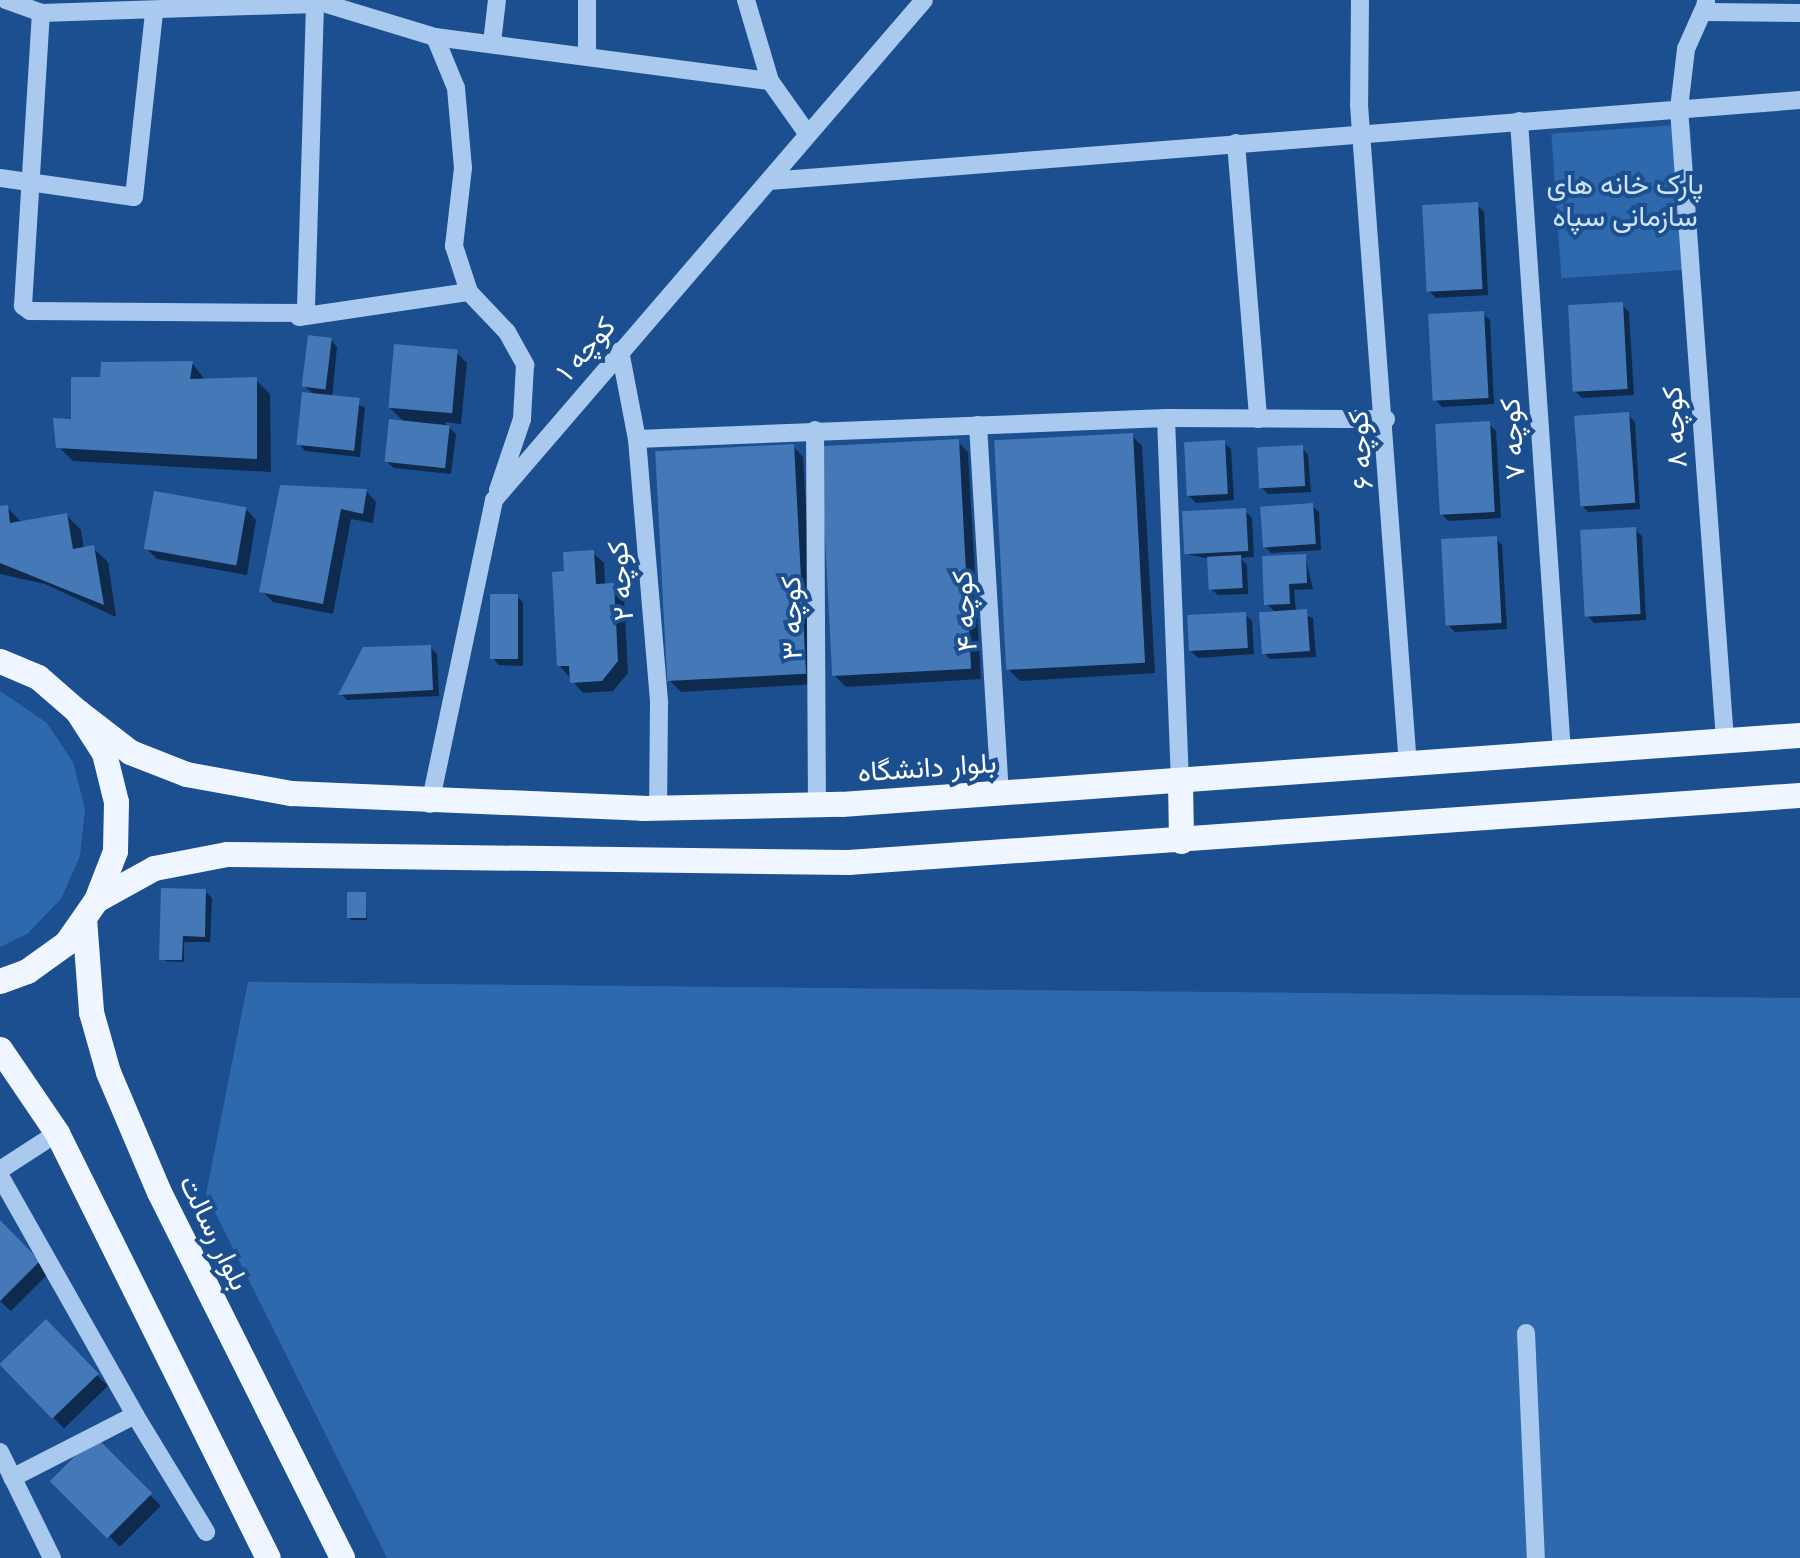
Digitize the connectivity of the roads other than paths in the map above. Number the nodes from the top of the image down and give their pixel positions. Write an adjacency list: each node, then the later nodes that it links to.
1 (6, 0): 11 (street)
2 (497, 0): 14 (street)
3 (588, 0): 15 (street)
4 (746, 0): 16 (street)
5 (924, 0): 21 (street, کوچه ۱)
6 (1360, 0): 20 (street, کوچه ۶)
7 (314, 2): 10 (street); 13 (street); 27 (street)
8 (1706, 2): 12 (street); 18 (street, کوچه ۸)
9 (91, 7): 10 (street); 11 (street)
10 (154, 12): 24 (street)
11 (42, 13): 24 (street)
12 (1800, 14)
13 (436, 37): 14 (street); 26 (street)
14 (492, 44): 15 (street)
15 (587, 54): 16 (street)
16 (770, 82): 21 (street)
17 (1800, 100): 18 (street)
18 (1679, 109): 19 (street); 39 (street, کوچه ۸)
19 (1519, 121): 20 (street); 40 (street, کوچه ۷)
20 (1362, 131): 22 (street); 31 (street, کوچه ۶)
21 (807, 133): 25 (street, کوچه ۱)
22 (1236, 143): 25 (street); 30 (street)
23 (0, 178): 24 (street)
24 (28, 181): 27 (street)
25 (769, 181): 28 (street, کوچه ۱)
26 (470, 292): 27 (street); 35 (street)
27 (298, 317)
28 (620, 352): 34 (street, کوچه ۲); 35 (street, کوچه ۱)
29 (1166, 418): 30 (street); 32 (street); 42 (street)
30 (1258, 419): 31 (street)
31 (1386, 419): 41 (street, کوچه ۶)
32 (978, 424): 33 (street); 43 (street, کوچه ۴)
33 (815, 430): 34 (street); 46 (street, کوچه ۳)
34 (637, 439): 47 (street, کوچه ۲)
35 (494, 500): 45 (street, کوچه ۱)
36 (0, 660): 37 (main road)
37 (77, 711): 45 (main road, بلوار دانشگاه); 49 (main road)
38 (1800, 734): 39 (main road, بلوار دانشگاه)
39 (1726, 740): 40 (main road, بلوار دانشگاه)
40 (1562, 752): 41 (main road, بلوار دانشگاه)
41 (1408, 766): 42 (main road, بلوار دانشگاه)
42 (1180, 781): 43 (main road, بلوار دانشگاه); 48 (main road)
43 (1000, 793): 46 (main road, بلوار دانشگاه)
44 (1800, 795): 48 (main road)
45 (430, 804): 47 (main road, بلوار دانشگاه)
46 (817, 804): 47 (main road, بلوار دانشگاه)
47 (658, 808)
48 (1181, 841): 49 (main road)
49 (90, 909): 50 (main road); 61 (main road, بلوار رسالت)
50 (0, 981)
51 (0, 1049): 52 (main road)
52 (58, 1133): 53 (street); 60 (main road)
53 (0, 1173): 55 (street)
54 (1526, 1333): 62 (street)
55 (135, 1416): 57 (street); 58 (street)
56 (0, 1452): 57 (street)
57 (12, 1478): 59 (street)
58 (206, 1532)
59 (52, 1558)
60 (268, 1558)
61 (342, 1558)
62 (1536, 1558)

